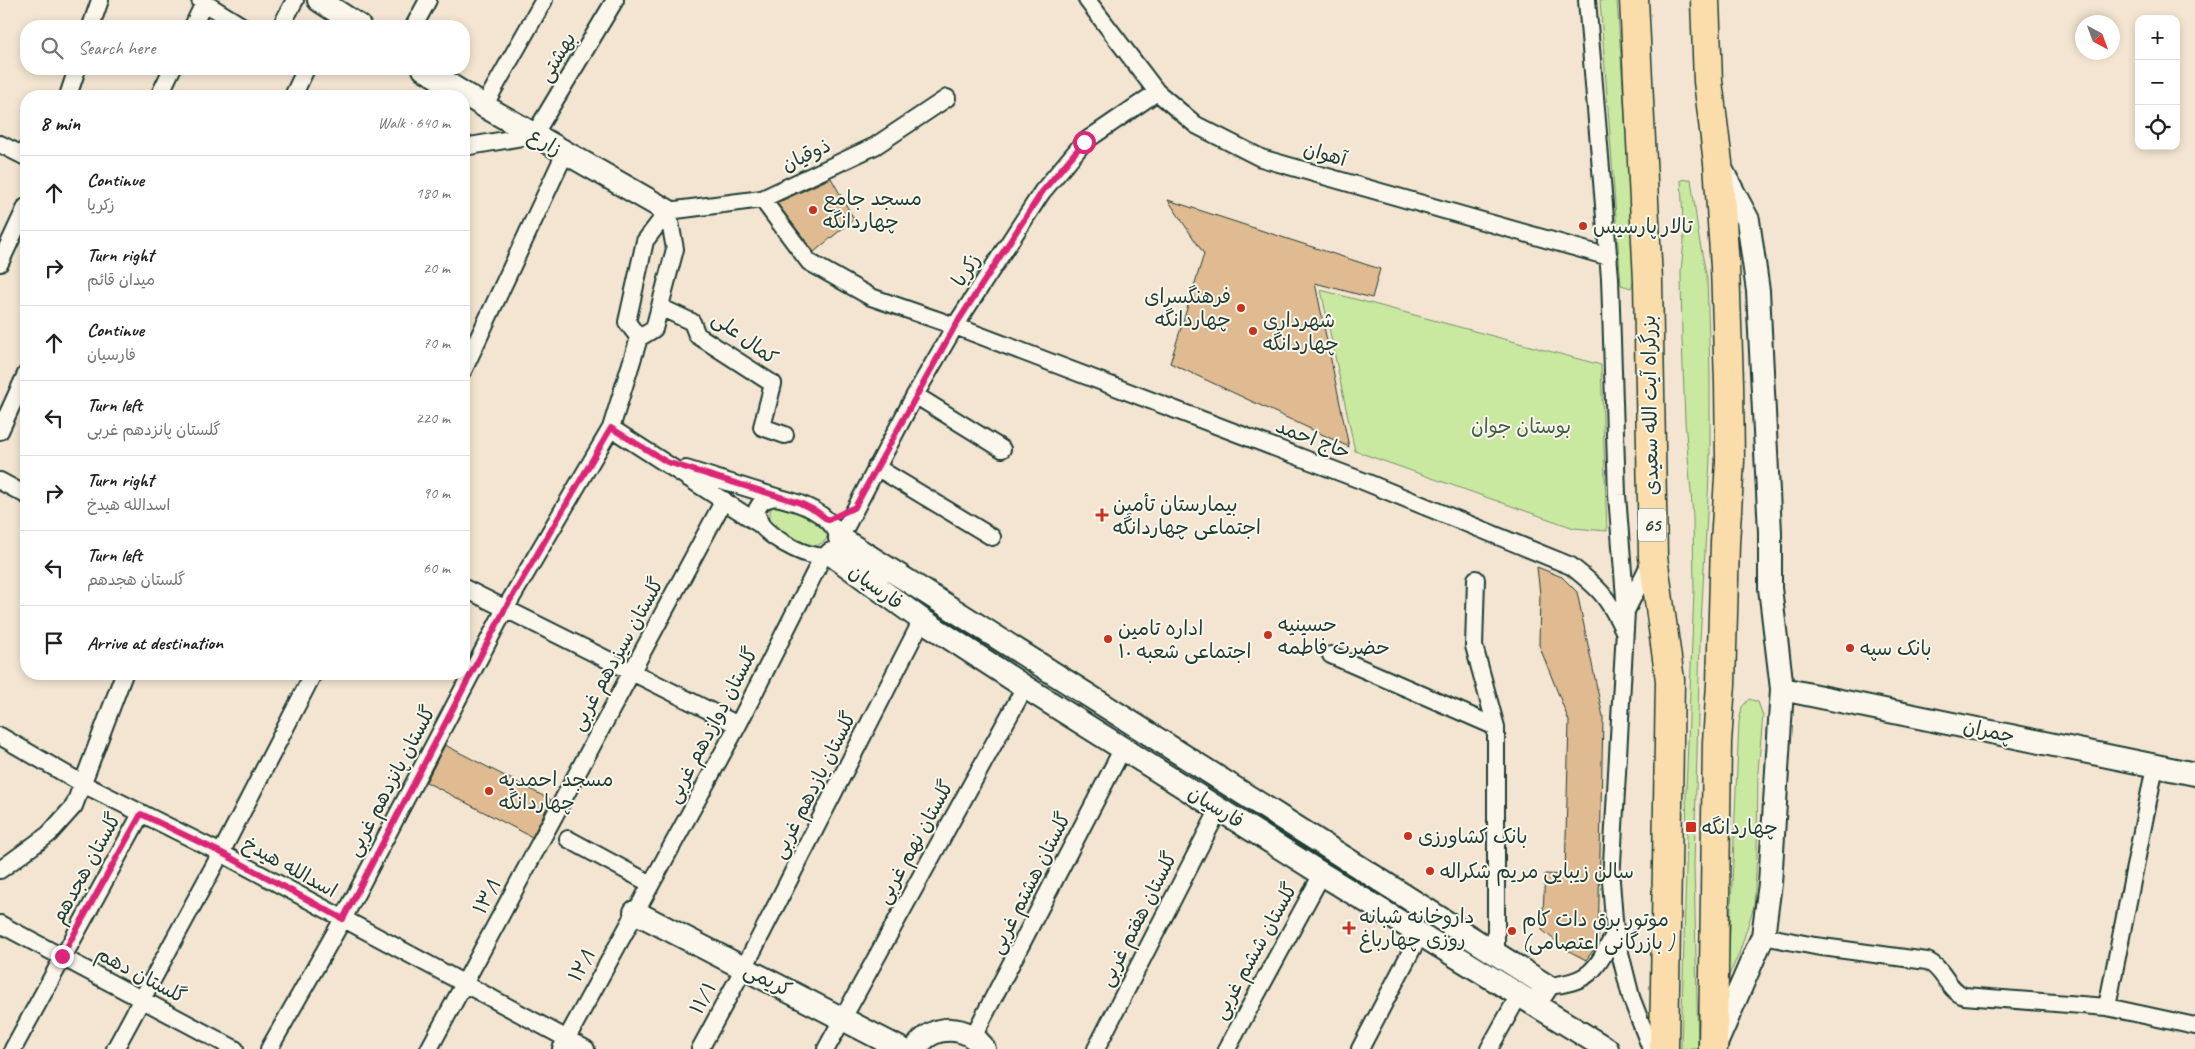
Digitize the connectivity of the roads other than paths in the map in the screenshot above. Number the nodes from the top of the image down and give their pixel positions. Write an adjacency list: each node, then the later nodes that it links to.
1 (100, 0): 12 (street)
2 (295, 0): 15 (street)
3 (319, 0): 16 (street)
4 (428, 0): 17 (street)
5 (544, 0): 29 (street)
6 (615, 0): 30 (street, بهشتی)
7 (1087, 0): 26 (street, آهوان)
8 (1587, 0): 39 (street)
9 (1634, 0): 60 (highway, بزرگراه آیت الله سعیدی / 65)
10 (1705, 0): 35 (highway)
11 (202, 2): 13 (street); 14 (street)
12 (93, 20)
13 (195, 20)
14 (232, 20)
15 (283, 20)
16 (350, 20)
17 (417, 20)
18 (75, 75): 22 (street)
19 (169, 75): 23 (street)
20 (302, 75): 24 (street)
21 (434, 75): 25 (street, زارع)
22 (70, 90)
23 (161, 90)
24 (296, 90)
25 (458, 90)
26 (1157, 92): 39 (street, آهوان); 42 (street, زکریا)
27 (470, 97): 29 (street, زارع)
28 (947, 98): 36 (street, ذوقیان)
29 (484, 106): 30 (street, زارع)
30 (534, 136): 32 (street); 34 (street, زارع)
31 (0, 144): 33 (street)
32 (470, 146)
33 (20, 153)
34 (565, 153): 37 (street, زارع); 44 (street)
35 (1718, 163): 74 (street); 124 (highway)
36 (762, 199): 37 (street, ذوقیان); 42 (street, حاج احمد)
37 (668, 211): 41 (street); 43 (street)
38 (20, 220): 40 (street)
39 (1608, 257): 64 (street)
40 (0, 263)
41 (660, 307): 43 (street); 49 (street, کمال علی)
42 (955, 326): 46 (street, زکریا); 66 (street, حاج احمد)
43 (639, 338): 47 (street)
44 (470, 356)
45 (20, 387): 48 (street)
46 (915, 395): 50 (street); 52 (street, زکریا)
47 (611, 428): 51 (street); 63 (street, گلستان پانزدهم غربی)
48 (0, 432)
49 (785, 435)
50 (1002, 450)
51 (667, 462): 55 (street); 56 (street)
52 (876, 467): 58 (street); 59 (street, زکریا)
53 (0, 481): 54 (street)
54 (20, 492)
55 (776, 497): 57 (street); 59 (street)
56 (724, 500): 57 (street); 68 (street, گلستان سیزدهم غربی)
57 (761, 525): 59 (street)
58 (992, 537)
59 (831, 542): 65 (street, فارسیان); 75 (street, گلستان دوازدهم غربی); 96 (street, فارسیان)
60 (1653, 557): 64 (street); 123 (highway, بزرگراه آیت الله سعیدی / 65)
61 (1476, 579): 76 (street)
62 (470, 591): 63 (street)
63 (505, 609): 68 (street); 69 (street, گلستان پانزدهم غربی)
64 (1626, 611): 66 (street)
65 (922, 620): 73 (street, فارسیان); 98 (street, گلستان یازدهم غربی)
66 (1625, 634): 93 (street)
67 (1331, 655): 76 (street)
68 (631, 672): 75 (street); 84 (street, گلستان سیزدهم غربی)
69 (470, 676)
70 (122, 680): 81 (street)
71 (310, 680): 86 (street)
72 (468, 680): 91 (street, گلستان پانزدهم غربی)
73 (1025, 687): 78 (street, فارسیان); 103 (street, گلستان نهم غربی)
74 (1782, 689): 79 (street, چمران); 95 (street)
75 (738, 725): 89 (street, گلستان دوازدهم غربی)
76 (1496, 727): 96 (street)
77 (0, 736): 81 (street, اسدالله هیدخ)
78 (1123, 748): 82 (street, فارسیان); 105 (street, گلستان هشتم غربی)
79 (2155, 766): 80 (street, چمران); 102 (street)
80 (2195, 774)
81 (83, 784): 83 (street, اسدالله هیدخ); 87 (street)
82 (1219, 809): 88 (street, فارسیان); 117 (street, گلستان هفتم غربی)
83 (141, 814): 86 (street, اسدالله هیدخ); 97 (street, گلستان هجدهم)
84 (546, 827): 99 (street, ۱۳/۱)
85 (568, 839): 89 (street)
86 (222, 853): 91 (street, اسدالله هیدخ); 101 (street)
87 (0, 870)
88 (1322, 874): 94 (street, فارسیان); 118 (street, گلستان ششم غربی)
89 (651, 884): 90 (street, گلستان دوازدهم غربی)
90 (636, 912): 98 (street, کریمی); 106 (street, ۱۲/۱)
91 (343, 919): 99 (street, اسدالله هیدخ); 110 (street, گلستان پانزدهم غربی)
92 (0, 924): 97 (street, گلستان دهم)
93 (1615, 933): 100 (street); 122 (street)
94 (1420, 934): 100 (street, فارسیان); 119 (street)
95 (1763, 936): 102 (street); 124 (street)
96 (1496, 954): 100 (street, فارسیان)
97 (62, 956): 101 (street, گلستان دهم); 107 (street, گلستان هجدهم)
98 (744, 968): 103 (street, کریمی); 113 (street, ۱۱/ ۱)
99 (464, 984): 106 (street, اسدالله هیدخ); 111 (street, ۱۳/۱)
100 (1533, 995): 120 (street); 121 (street, فارسیان)
101 (142, 1000): 108 (street); 109 (street, گلستان دهم)
102 (2108, 1007): 104 (street)
103 (842, 1018): 114 (street, گلستان نهم غربی); 115 (street, کریمی)
104 (2195, 1026)
105 (979, 1043): 116 (street)
106 (563, 1044): 112 (street, اسدالله هیدخ)
107 (13, 1049)
108 (115, 1049)
109 (235, 1049)
110 (269, 1049)
111 (428, 1049)
112 (586, 1049)
113 (700, 1049)
114 (826, 1049)
115 (901, 1049)
116 (916, 1049)
117 (1096, 1049)
118 (1227, 1049)
119 (1360, 1049)
120 (1488, 1049)
121 (1607, 1049)
122 (1651, 1049)
123 (1664, 1049)
124 (1713, 1049)

